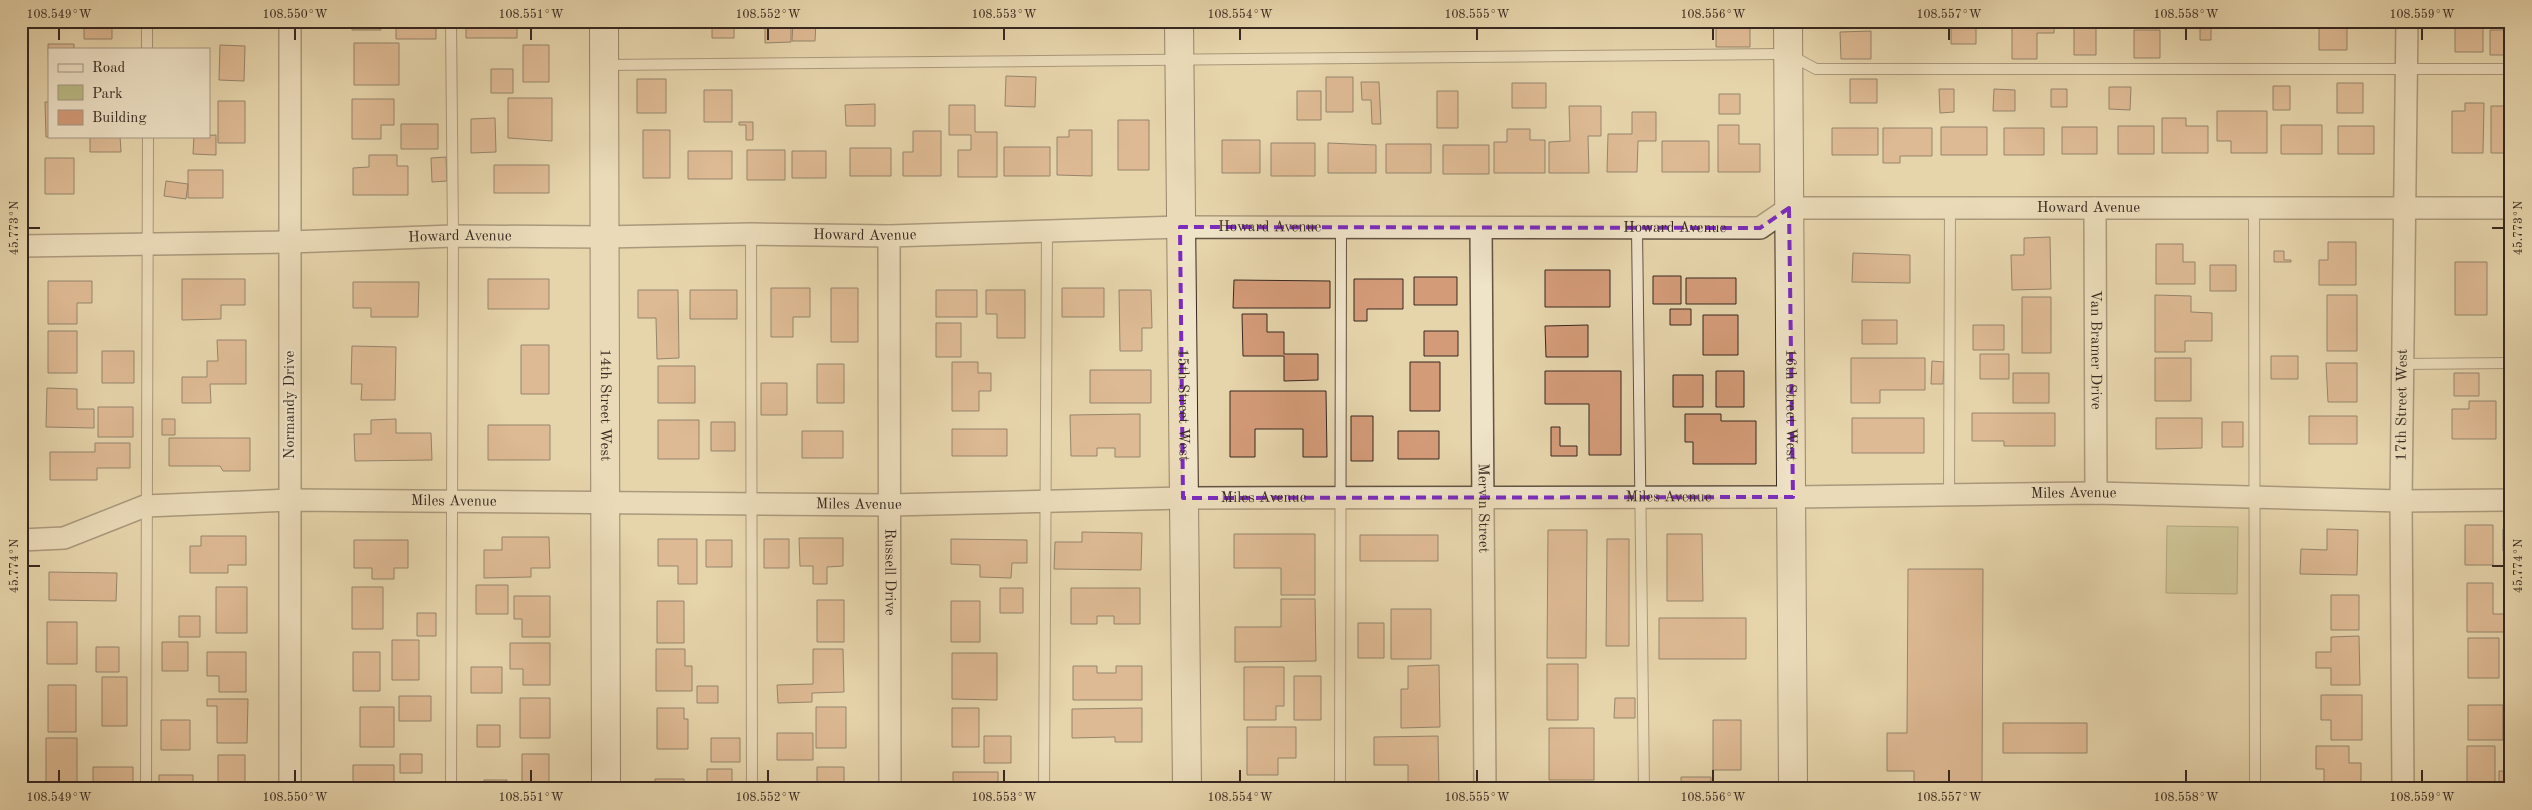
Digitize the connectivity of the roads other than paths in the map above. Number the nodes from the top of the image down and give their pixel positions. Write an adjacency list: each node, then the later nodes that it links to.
1 (147, 21): 8 (lane)
2 (290, 21): 30 (street, Normandy Drive)
3 (451, 21): 27 (lane)
4 (604, 21): 11 (street, 14th Street West)
5 (1179, 21): 10 (street, 15th Street West)
6 (1788, 21): 9 (street, 16th Street West)
7 (2406, 21): 12 (street, 17th Street West)
8 (147, 48)
9 (1788, 54): 10 (lane); 12 (lane); 16 (street, 16th Street West)
10 (1179, 60): 11 (lane); 21 (street, 15th Street West)
11 (604, 64): 29 (street, 14th Street West)
12 (2406, 69): 13 (lane); 15 (street, 17th Street West)
13 (2511, 69)
14 (148, 138): 31 (lane)
15 (2403, 207): 19 (street, Howard Avenue); 20 (street, Howard Avenue); 33 (street, 17th Street West)
16 (1789, 208): 17 (street, Howard Avenue); 24 (street, Howard Avenue); 41 (street, 16th Street West)
17 (1950, 208): 18 (street, Howard Avenue); 36 (lane)
18 (2095, 208): 19 (street, Howard Avenue); 35 (street, Van Bramer Drive)
19 (2254, 208): 39 (lane)
20 (2511, 208)
21 (1180, 227): 22 (street, Howard Avenue); 25 (street, Howard Avenue); 42 (street, 15th Street West)
22 (1341, 228): 23 (street, Howard Avenue); 40 (lane)
23 (1481, 228): 24 (street, Howard Avenue); 37 (street, Mervin Street)
24 (1637, 228): 38 (lane)
25 (1047, 231): 28 (street, Howard Avenue); 47 (lane)
26 (751, 234): 28 (street, Howard Avenue); 29 (street, Howard Avenue); 48 (lane)
27 (453, 236): 29 (street, Howard Avenue); 30 (street, Howard Avenue); 44 (lane)
28 (889, 236): 50 (street, Russell Drive)
29 (604, 237): 49 (street, 14th Street West)
30 (290, 242): 31 (street, Howard Avenue); 43 (street, Normandy Drive)
31 (148, 245): 32 (street, Howard Avenue); 51 (lane)
32 (21, 246)
33 (2402, 364): 34 (lane); 46 (street, 17th Street West)
34 (2511, 364)
35 (2096, 493): 36 (street, Miles Avenue); 39 (street, Miles Avenue)
36 (1949, 494): 41 (street, Miles Avenue)
37 (1483, 496): 38 (street, Miles Avenue); 40 (street, Miles Avenue); 62 (street, Mervin Street)
38 (1640, 496): 41 (street, Miles Avenue); 63 (lane)
39 (2254, 496): 46 (street, Miles Avenue); 65 (lane)
40 (1339, 497): 42 (street, Miles Avenue); 61 (lane)
41 (1793, 497): 64 (street, 16th Street West)
42 (1183, 498): 47 (street, Miles Avenue); 60 (street, 15th Street West)
43 (290, 500): 44 (street, Miles Avenue); 51 (street, Miles Avenue); 54 (street, Normandy Drive)
44 (452, 500): 49 (street, Miles Avenue); 55 (lane)
45 (2511, 500): 46 (street, Miles Avenue)
46 (2401, 501): 66 (street, 17th Street West)
47 (1044, 502): 50 (street, Miles Avenue); 59 (lane)
48 (753, 503): 49 (street, Miles Avenue); 50 (street, Miles Avenue); 57 (lane)
49 (606, 504): 56 (street, 14th Street West)
50 (890, 504): 58 (street, Russell Drive)
51 (145, 506): 52 (street, Miles Avenue); 53 (lane)
52 (21, 540)
53 (146, 789)
54 (290, 789)
55 (452, 789)
56 (606, 789)
57 (752, 789)
58 (890, 789)
59 (1044, 789)
60 (1187, 789)
61 (1340, 789)
62 (1485, 789)
63 (1644, 789)
64 (1793, 789)
65 (2255, 789)
66 (2403, 789)

